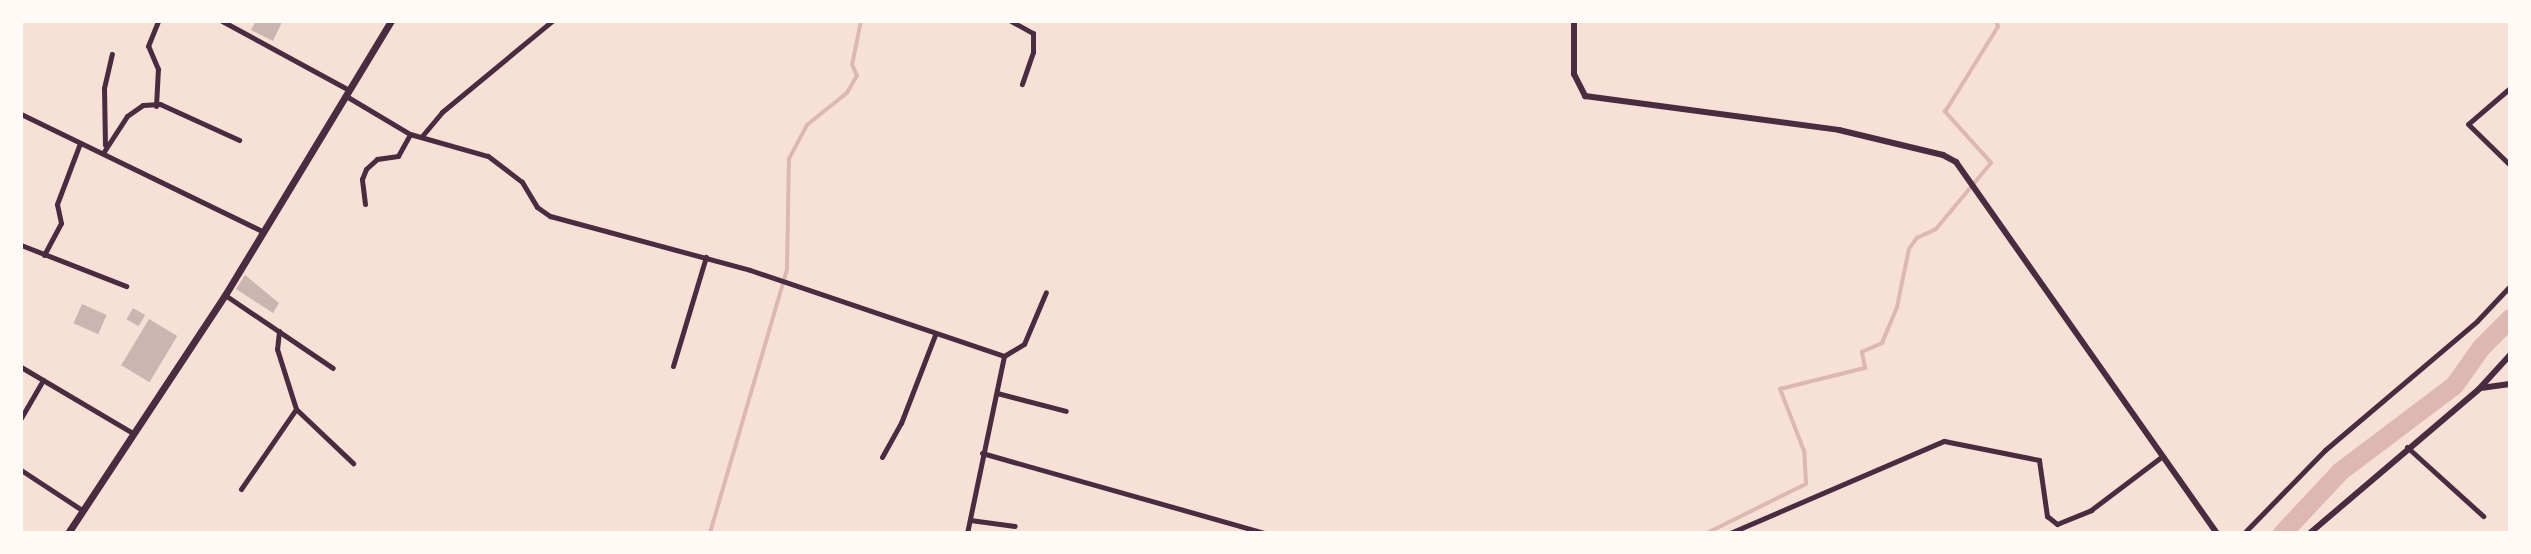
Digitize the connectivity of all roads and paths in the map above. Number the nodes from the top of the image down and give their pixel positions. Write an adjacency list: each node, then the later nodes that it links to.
1 (158, 21): 11 (street)
2 (222, 21): 10 (street)
3 (391, 21): 10 (main road)
4 (552, 21): 14 (street)
5 (1010, 21): 8 (street)
6 (1574, 21): 47 (street)
7 (112, 54): 17 (street)
8 (1022, 84)
9 (2510, 88): 19 (street)
10 (348, 93): 13 (street); 21 (main road)
11 (156, 106): 15 (street); 17 (street)
12 (21, 114): 16 (street)
13 (410, 134): 14 (street); 20 (street)
14 (422, 136): 24 (street)
15 (239, 140)
16 (80, 143): 18 (street); 23 (street)
17 (105, 145): 18 (street)
18 (103, 153): 21 (street)
19 (2510, 165)
20 (365, 204)
21 (264, 232): 28 (main road)
22 (21, 246): 23 (street)
23 (44, 255): 25 (street)
24 (706, 257): 30 (street); 33 (street)
25 (126, 286)
26 (2510, 286): 60 (street)
27 (1045, 292): 32 (street)
28 (225, 295): 29 (street); 43 (main road)
29 (279, 331): 35 (street); 40 (street)
30 (935, 335): 32 (street); 46 (street)
31 (2510, 355): 38 (street)
32 (1004, 356): 39 (street)
33 (673, 366)
34 (21, 367): 36 (street)
35 (333, 368)
36 (43, 380): 42 (street); 43 (street)
37 (2510, 384): 38 (street)
38 (2479, 389): 44 (street)
39 (997, 393): 41 (street); 45 (street)
40 (296, 409): 48 (street); 50 (street)
41 (1066, 411)
42 (21, 418)
43 (131, 432): 51 (main road)
44 (2407, 447): 52 (street); 61 (street)
45 (982, 453): 53 (street); 57 (street)
46 (882, 457)
47 (2161, 457): 58 (street); 59 (street)
48 (353, 463)
49 (21, 470): 51 (street)
50 (241, 489)
51 (82, 510): 55 (main road)
52 (2483, 516)
53 (970, 520): 54 (street); 56 (street)
54 (1015, 526)
55 (68, 533)
56 (967, 533)
57 (1265, 533)
58 (1730, 533)
59 (2217, 533)
60 (2244, 533)
61 (2310, 533)

